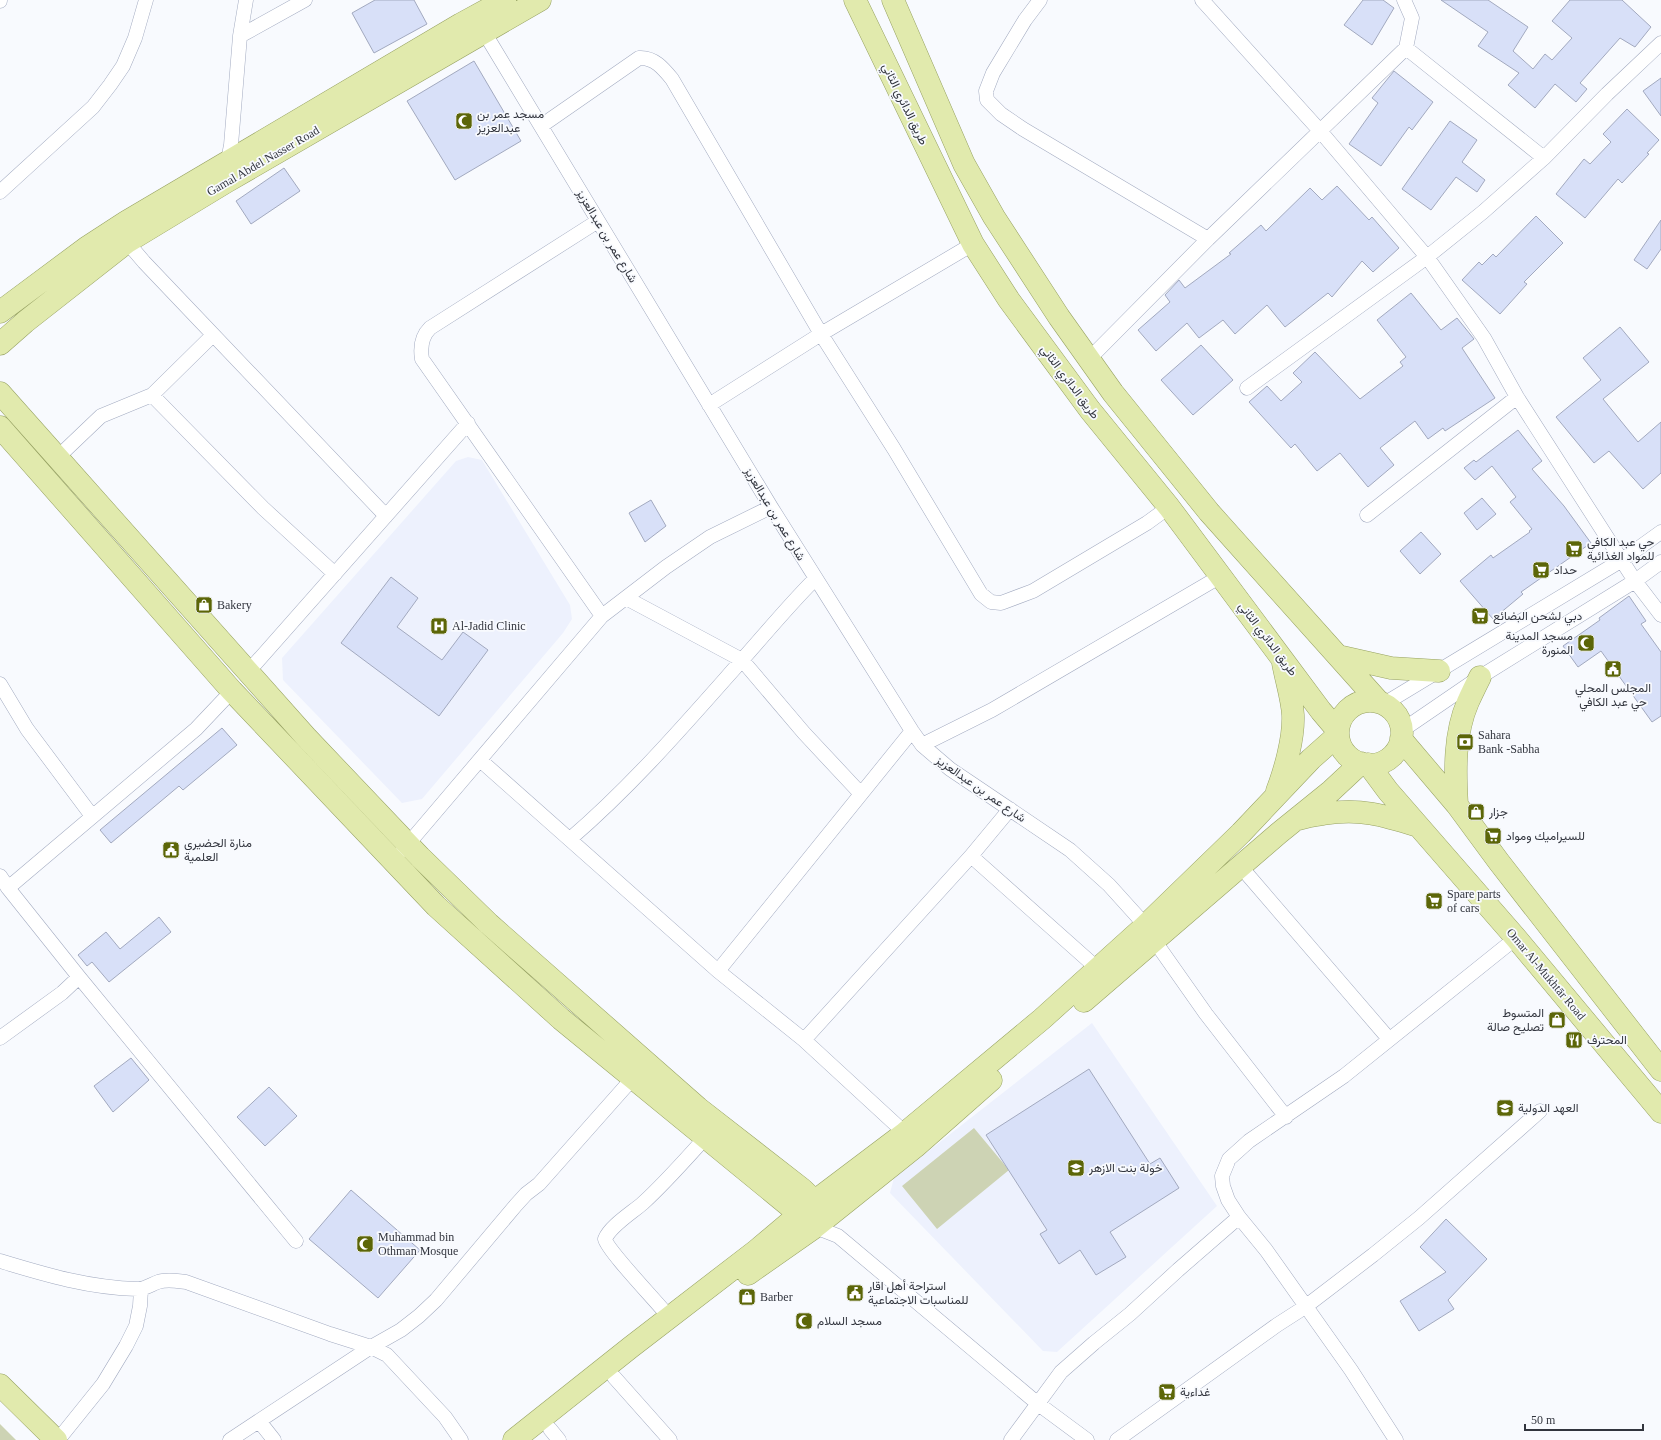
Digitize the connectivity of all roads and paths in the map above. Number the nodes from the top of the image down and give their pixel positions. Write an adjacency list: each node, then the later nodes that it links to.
1 (146, 0): 19 (street)
2 (246, 0): 12 (street)
3 (305, 0): 12 (street)
4 (505, 0): 18 (main road, Gamal Abdel Nasser Road)
5 (540, 0): 11 (main road, Gamal Abdel Nasser Road)
6 (855, 0): 23 (main road, طريق الدائري الثاني)
7 (893, 0): 26 (main road)
8 (1040, 0): 21 (street)
9 (1202, 0): 16 (street)
10 (1404, 0): 14 (street)
11 (484, 32): 15 (street, شارع عمر بن عبدالعزيز); 18 (main road, Gamal Abdel Nasser Road)
12 (240, 36): 18 (street)
13 (1661, 43): 17 (street)
14 (1406, 48): 16 (street); 17 (street)
15 (541, 126): 20 (street, شارع عمر بن عبدالعزيز); 27 (street)
16 (1321, 132): 21 (street); 24 (street)
17 (1544, 158): 24 (street)
18 (227, 171): 22 (main road, Gamal Abdel Nasser Road); 25 (main road, Gamal Abdel Nasser Road)
19 (0, 192)
20 (598, 221): 36 (street, شارع عمر بن عبدالعزيز); 37 (street)
21 (1208, 239): 31 (street)
22 (127, 242): 29 (street); 30 (main road, Gamal Abdel Nasser Road)
23 (973, 244): 27 (street); 28 (main road, طريق الدائري الثاني)
24 (1427, 257): 32 (street); 35 (street)
25 (0, 312)
26 (1059, 317): 28 (main road); 31 (main road)
27 (821, 334): 36 (street); 41 (street)
28 (1034, 334): 41 (main road, طريق الدائري الثاني)
29 (213, 335): 34 (street); 43 (street)
30 (0, 344)
31 (1089, 359): 55 (main road)
32 (1247, 388)
33 (0, 393): 39 (main road)
34 (152, 395): 39 (street); 47 (street)
35 (1517, 397): 42 (street); 45 (street)
36 (709, 405): 40 (street, شارع عمر بن عبدالعزيز)
37 (468, 423): 43 (street); 53 (street)
38 (0, 427): 61 (main road)
39 (58, 457): 58 (main road)
40 (771, 507): 49 (street, شارع عمر بن عبدالعزيز); 51 (street)
41 (1168, 507): 48 (main road, طريق الدائري الثاني)
42 (1367, 515)
43 (386, 516): 47 (street)
44 (1661, 532): 45 (street)
45 (1622, 560): 50 (street); 57 (street)
46 (1661, 562): 50 (street)
47 (335, 574): 58 (street)
48 (1221, 576): 54 (main road, طريق الدائري الثاني); 66 (street)
49 (815, 579): 56 (street); 63 (street, شارع عمر بن عبدالعزيز)
50 (1635, 581): 52 (street); 59 (street)
51 (626, 598): 53 (street); 56 (street)
52 (1661, 615)
53 (602, 616): 67 (street)
54 (1281, 656): 64 (main road, طريق الدائري الثاني); 70 (main road)
55 (1338, 656): 57 (main road); 62 (main road)
56 (742, 660): 69 (street); 76 (street)
57 (1439, 671): 62 (street)
58 (248, 672): 77 (main road)
59 (1480, 677): 65 (street); 71 (main road)
60 (0, 684): 73 (street)
61 (232, 691): 73 (street); 79 (main road)
62 (1382, 703): 64 (main road); 65 (main road)
63 (912, 731): 66 (street, شارع عمر بن عبدالعزيز); 69 (street)
64 (1338, 733): 68 (main road); 70 (main road)
65 (1401, 735): 68 (main road); 71 (main road)
66 (922, 745): 72 (street, شارع عمر بن عبدالعزيز)
67 (480, 760): 76 (street); 77 (street)
68 (1365, 764): 74 (main road); 75 (main road, Omar Al-Mukhtār Road)
69 (861, 794): 86 (street)
70 (1274, 799): 83 (main road)
71 (1457, 805): 91 (main road)
72 (1010, 809): 78 (street); 83 (street, شارع عمر بن عبدالعزيز)
73 (92, 816): 82 (street)
74 (1294, 821): 75 (main road); 80 (main road)
75 (1418, 826): 84 (main road, Omar Al-Mukhtār Road)
76 (570, 839): 86 (street)
77 (409, 844): 79 (street); 98 (main road)
78 (971, 856): 85 (street); 90 (street)
79 (393, 862): 92 (main road)
80 (1241, 867): 83 (main road); 89 (street)
81 (0, 876): 82 (street)
82 (8, 888): 87 (street)
83 (1149, 934): 85 (main road); 95 (street, شارع عمر بن عبدالعزيز); 98 (main road)
84 (1516, 938): 89 (street); 94 (main road, Omar Al-Mukhtār Road)
85 (1098, 969): 96 (main road)
86 (718, 971): 90 (street)
87 (79, 978): 88 (street); 100 (street)
88 (0, 1038)
89 (1389, 1039): 95 (street)
90 (804, 1040): 96 (street)
91 (1661, 1070)
92 (633, 1078): 97 (main road); 105 (street)
93 (1540, 1111): 103 (street)
94 (1661, 1112)
95 (1286, 1117): 99 (street)
96 (905, 1133): 98 (main road)
97 (705, 1138): 98 (main road); 104 (street)
98 (815, 1214): 104 (main road); 106 (main road); 108 (street)
99 (1239, 1218): 103 (street); 108 (street)
100 (296, 1240)
101 (0, 1261): 102 (street)
102 (141, 1289): 105 (street); 112 (street)
103 (1305, 1307): 111 (street); 120 (street)
104 (669, 1317): 116 (main road)
105 (371, 1347): 109 (street); 115 (street)
106 (614, 1377): 110 (main road); 117 (street)
107 (0, 1385): 112 (main road)
108 (1037, 1403): 118 (street); 119 (street)
109 (258, 1421): 113 (street); 114 (street)
110 (548, 1436)
111 (1391, 1438)
112 (57, 1440)
113 (230, 1440)
114 (274, 1440)
115 (461, 1440)
116 (514, 1440)
117 (670, 1440)
118 (1011, 1440)
119 (1087, 1440)
120 (1117, 1440)

